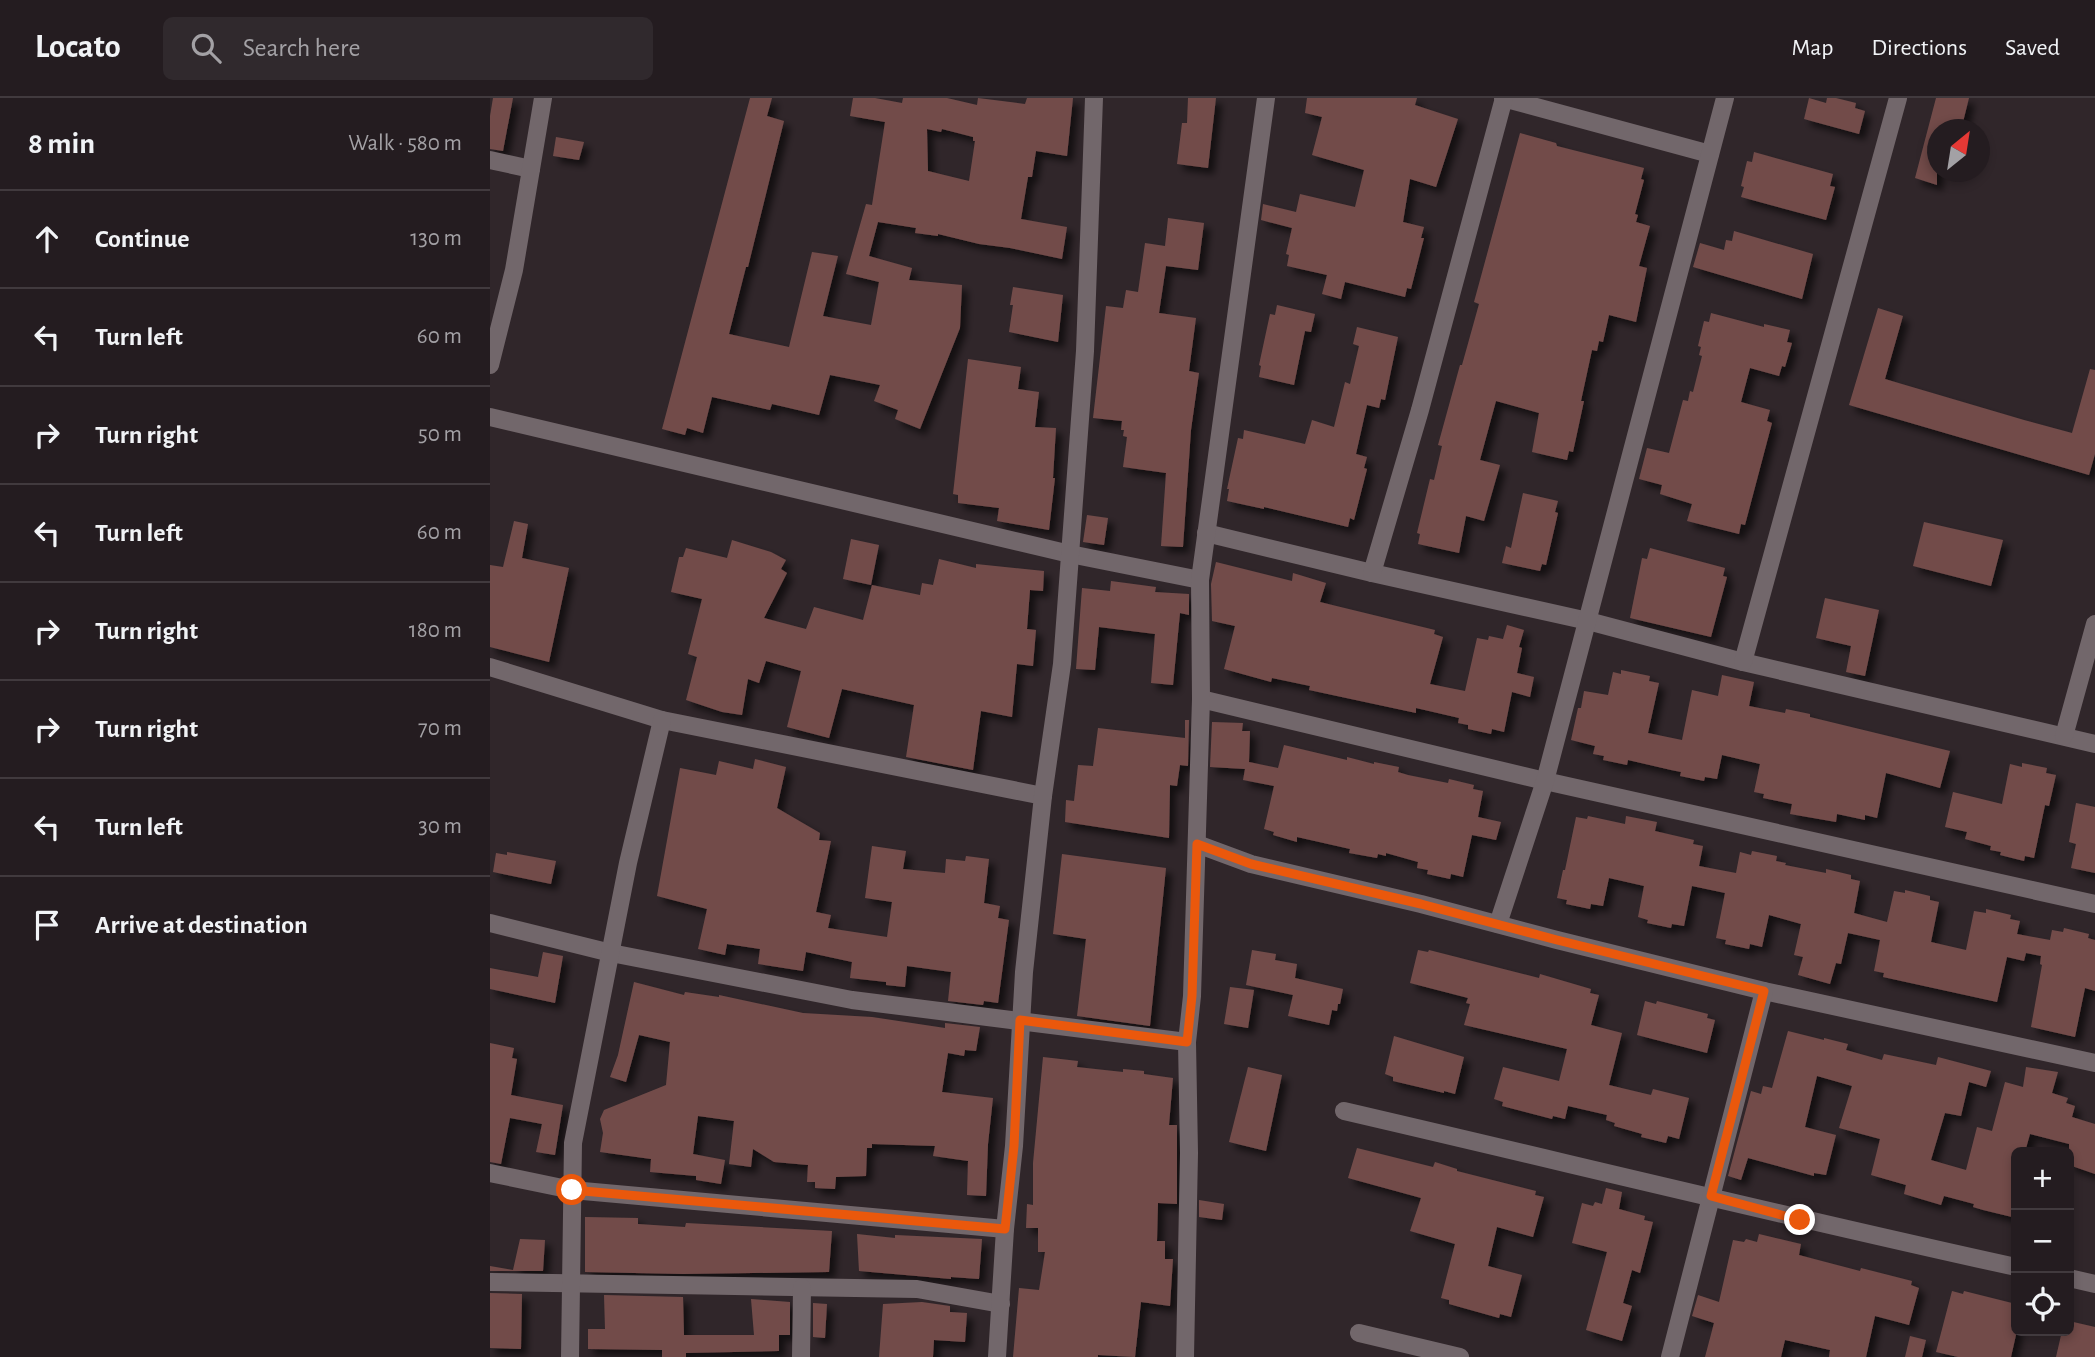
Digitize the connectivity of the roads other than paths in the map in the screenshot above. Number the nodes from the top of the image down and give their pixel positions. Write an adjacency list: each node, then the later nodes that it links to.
1 (543, 98): 9 (street)
2 (1094, 98): 13 (street)
3 (1266, 98): 12 (street)
4 (1504, 98): 7 (street); 14 (street)
5 (1725, 98): 7 (street)
6 (1899, 98): 18 (street)
7 (1710, 154): 16 (street)
8 (490, 160): 9 (street)
9 (530, 169): 10 (street)
10 (490, 365)
11 (490, 417): 13 (street)
12 (1206, 533): 14 (street); 15 (street)
13 (1070, 554): 15 (street); 25 (street)
14 (1372, 573): 16 (street)
15 (1200, 580): 20 (street)
16 (1588, 621): 18 (street); 24 (street)
17 (2095, 624): 22 (street)
18 (1744, 662): 22 (street)
19 (490, 667): 21 (street)
20 (1201, 699): 24 (street); 26 (street)
21 (662, 720): 25 (street); 30 (street)
22 (2064, 736): 23 (street)
23 (2095, 744)
24 (1545, 782): 27 (street); 29 (street)
25 (1043, 796): 32 (street)
26 (1197, 844): 29 (street); 33 (street)
27 (2095, 904)
28 (490, 923): 30 (street)
29 (1498, 924): 31 (street)
30 (611, 953): 32 (street); 37 (street)
31 (1764, 991): 34 (street); 38 (street)
32 (1020, 1020): 33 (street); 39 (street)
33 (1187, 1042): 51 (street)
34 (2095, 1063)
35 (1344, 1111): 38 (street)
36 (490, 1173): 37 (street)
37 (572, 1190): 39 (street); 43 (street)
38 (1711, 1196): 40 (street); 53 (street)
39 (1005, 1229): 46 (street)
40 (2011, 1266)
41 (2074, 1279): 44 (street)
42 (490, 1282): 43 (street)
43 (569, 1283): 45 (street); 48 (street)
44 (2095, 1284)
45 (802, 1288): 46 (street); 49 (street)
46 (1001, 1304): 50 (street)
47 (1359, 1333): 52 (street)
48 (570, 1357)
49 (801, 1357)
50 (997, 1357)
51 (1185, 1357)
52 (1460, 1357)
53 (1670, 1357)

